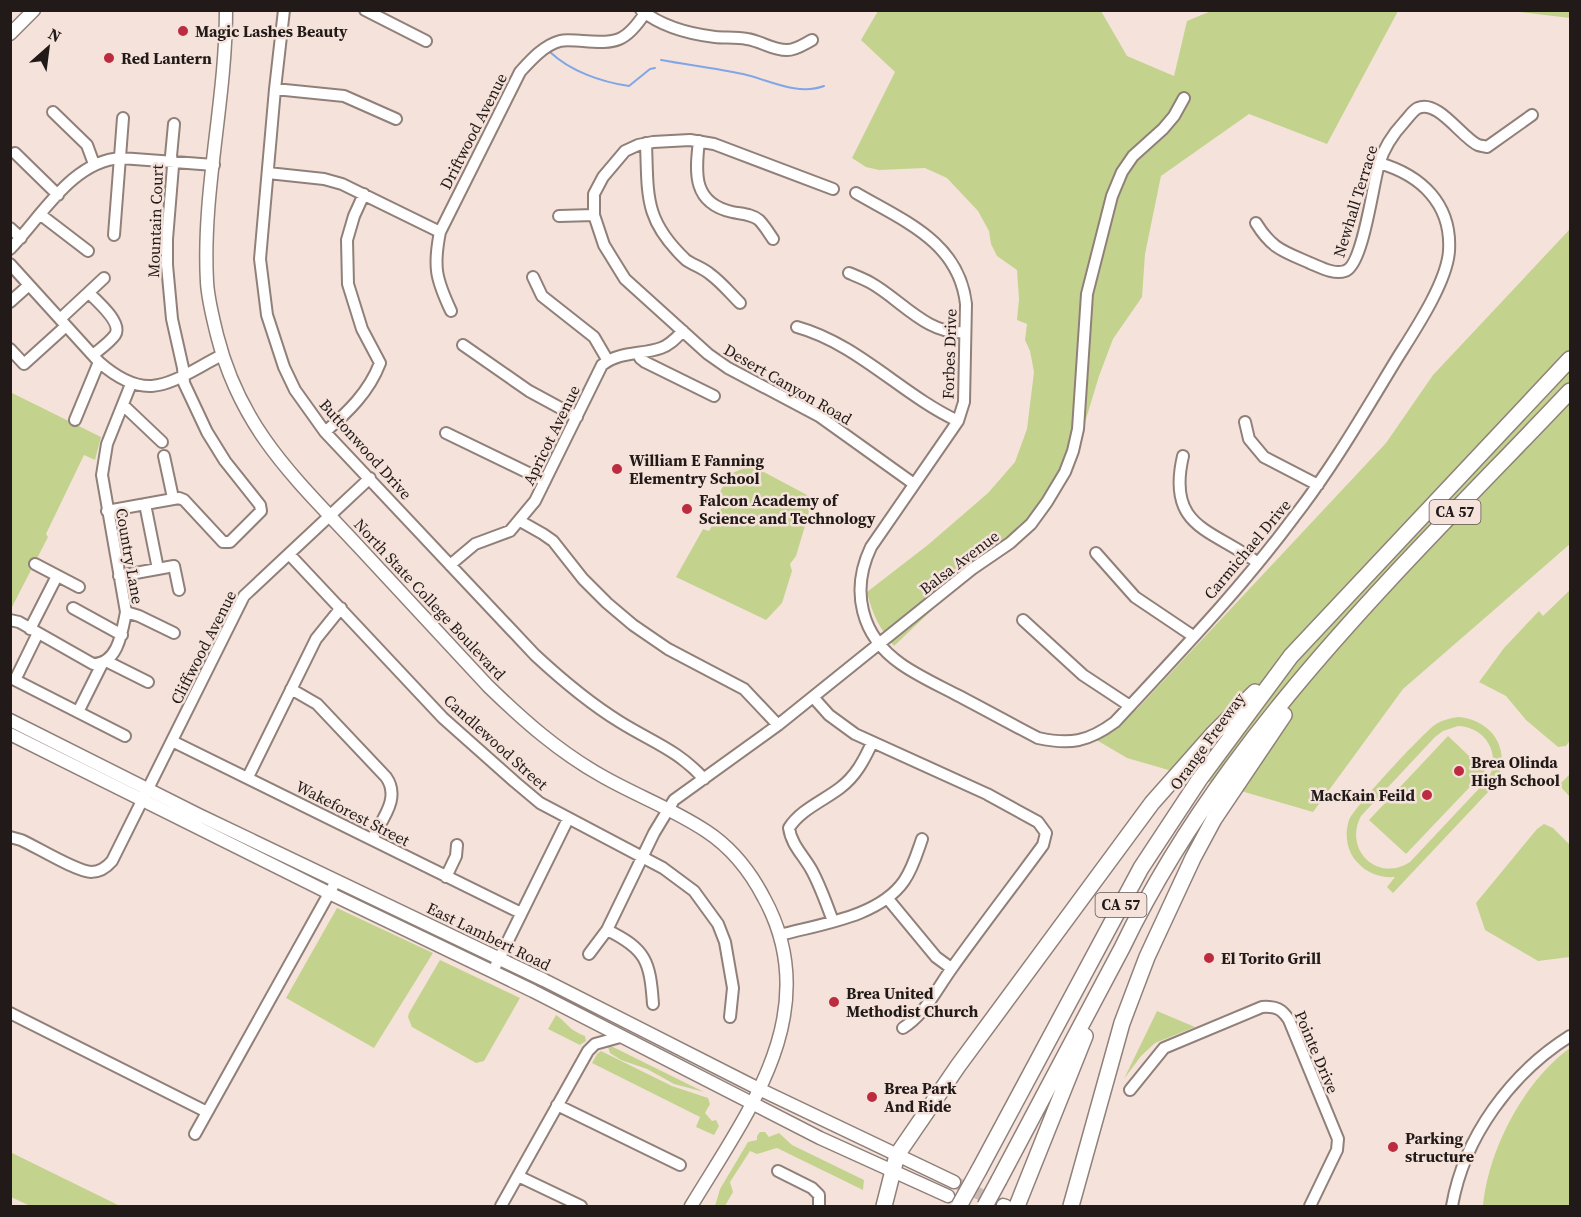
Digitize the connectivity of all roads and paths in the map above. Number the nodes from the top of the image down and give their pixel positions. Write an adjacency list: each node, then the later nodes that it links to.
1 (34, 10): 6 (main road)
2 (226, 10): 23 (main road, North State College Boulevard)
3 (284, 10): 9 (street, Buttonwood Drive)
4 (364, 10): 8 (street)
5 (643, 12): 7 (street); 34 (street, Driftwood Avenue)
6 (10, 34)
7 (812, 40)
8 (426, 41)
9 (275, 89): 14 (street); 24 (street, Buttonwood Drive)
10 (1184, 98): 103 (street, Balsa Avenue)
11 (53, 112): 22 (street)
12 (1532, 115): 21 (street, Newhall Terrace)
13 (123, 118): 19 (street)
14 (396, 119)
15 (174, 124): 20 (street, Mountain Court)
16 (699, 141): 17 (street); 25 (street); 37 (street)
17 (646, 143): 30 (street); 47 (street)
18 (15, 153): 28 (street)
19 (121, 158): 20 (street); 22 (street); 35 (street)
20 (173, 161): 23 (street); 60 (street, Mountain Court)
21 (1379, 163): 32 (street, Newhall Terrace); 77 (street, Carmichael Drive)
22 (94, 164): 28 (street)
23 (214, 165): 56 (main road, North State College Boulevard)
24 (268, 173): 27 (street); 69 (street, Buttonwood Drive)
25 (833, 189)
26 (856, 193): 52 (street, Forbes Drive)
27 (364, 194): 34 (street); 69 (street)
28 (58, 195): 29 (street)
29 (41, 215): 36 (street); 39 (street)
30 (594, 215): 31 (street); 51 (street, Desert Canyon Road)
31 (559, 216)
32 (1256, 223)
33 (10, 228): 36 (street)
34 (440, 232): 48 (street, Driftwood Avenue)
35 (114, 235)
36 (21, 238): 38 (street)
37 (773, 239)
38 (10, 249)
39 (88, 251)
40 (10, 264): 44 (street)
41 (849, 273): 52 (street)
42 (533, 277): 59 (street)
43 (104, 278): 45 (street)
44 (29, 285): 46 (street); 49 (street)
45 (89, 292): 49 (street); 57 (street)
46 (10, 302)
47 (740, 303)
48 (451, 311)
49 (63, 322): 54 (street); 57 (street)
50 (797, 327): 67 (street)
51 (683, 331): 55 (street); 76 (street, Desert Canyon Road)
52 (965, 332): 67 (street, Forbes Drive)
53 (463, 345): 65 (street)
54 (10, 349)
55 (638, 352): 59 (street); 63 (street)
56 (222, 356): 60 (street); 81 (main road, North State College Boulevard)
57 (96, 359): 61 (street); 66 (street)
58 (1570, 359): 104 (highway, Orange Freeway / CA 57)
59 (608, 361): 65 (street, Apricot Avenue)
60 (183, 376): 61 (street); 78 (street, Mountain Court)
61 (131, 384): 64 (street, Country Lane)
62 (1570, 392): 100 (highway, CA 57)
63 (714, 396)
64 (123, 405): 71 (street); 80 (street, Country Lane)
65 (577, 417): 75 (street, Apricot Avenue)
66 (75, 420)
67 (958, 422): 76 (street, Forbes Drive)
68 (1245, 422): 77 (street)
69 (326, 432): 74 (street, Buttonwood Drive)
70 (446, 433): 75 (street)
71 (162, 442)
72 (164, 456): 78 (street)
73 (1183, 456): 85 (street)
74 (370, 478): 81 (street, Cliffwood Avenue); 87 (street, Buttonwood Drive)
75 (545, 481): 82 (street, Apricot Avenue)
76 (914, 484): 103 (street, Forbes Drive)
77 (1318, 485): 85 (street, Carmichael Drive)
78 (173, 498): 79 (street)
79 (145, 504): 80 (street); 88 (street)
80 (106, 511): 90 (street, Country Lane)
81 (329, 515): 84 (street, Cliffwood Avenue); 120 (main road, North State College Boulevard)
82 (520, 521): 87 (street, Apricot Avenue); 112 (street)
83 (1096, 553): 102 (street)
84 (289, 554): 94 (street, Candlewood Street); 115 (street, Cliffwood Avenue)
85 (1258, 563): 102 (street, Carmichael Drive)
86 (35, 564): 89 (street)
87 (450, 565): 118 (street, Buttonwood Drive)
88 (158, 569): 90 (street); 92 (street)
89 (57, 576): 91 (street); 98 (street)
90 (119, 576): 95 (street, Country Lane)
91 (79, 587)
92 (179, 590)
93 (73, 608): 101 (street)
94 (341, 608): 107 (street); 121 (street, Candlewood Street)
95 (126, 612): 99 (street); 101 (street, Country Lane)
96 (10, 620): 98 (street)
97 (1023, 620): 109 (street)
98 (34, 631): 105 (street); 110 (street)
99 (174, 633)
100 (1340, 633): 135 (highway, CA 57); 166 (highway)
101 (122, 635): 105 (street, Country Lane)
102 (1193, 636): 109 (street, Carmichael Drive)
103 (878, 644): 108 (street, Balsa Avenue); 109 (street, Carmichael Drive)
104 (1291, 656): 152 (highway); 159 (highway, Orange Freeway / CA 57, bridge)
105 (104, 663): 106 (street); 110 (street, Country Lane)
106 (148, 682)
107 (291, 689): 117 (street); 123 (street)
108 (813, 697): 112 (street, Balsa Avenue); 116 (street)
109 (1130, 705)
110 (78, 712): 114 (street)
111 (10, 720): 119 (main road, East Lambert Road)
112 (778, 725): 118 (street, Balsa Avenue)
113 (10, 734): 119 (main road, East Lambert Road)
114 (125, 736)
115 (172, 741): 117 (street, Wakeforest Street); 119 (street, Cliffwood Avenue)
116 (872, 743): 132 (street); 138 (street)
117 (248, 777): 123 (street, Wakeforest Street)
118 (704, 779): 120 (street, Balsa Avenue)
119 (145, 794): 122 (street, Cliffwood Avenue); 128 (main road, East Lambert Road); 129 (main road, East Lambert Road)
120 (668, 810): 126 (street, Balsa Avenue); 134 (main road, North State College Boulevard)
121 (568, 819): 126 (street, Candlewood Street); 131 (street)
122 (10, 837)
123 (372, 839): 127 (street, Wakeforest Street)
124 (922, 839): 130 (street)
125 (458, 845): 127 (street)
126 (642, 857): 133 (street, Balsa Avenue); 142 (street, Candlewood Street)
127 (446, 877): 131 (street, Wakeforest Street)
128 (336, 881): 129 (street); 137 (main road, East Lambert Road)
129 (329, 893): 139 (main road, East Lambert Road); 150 (street)
130 (888, 899): 132 (street); 138 (street)
131 (521, 913): 137 (street)
132 (833, 921): 134 (street)
133 (607, 930): 136 (street, Balsa Avenue); 140 (street)
134 (780, 935): 146 (main road, North State College Boulevard)
135 (1122, 948): 164 (highway, CA 57, bridge); 165 (highway)
136 (589, 954)
137 (499, 959): 139 (street); 146 (main road, East Lambert Road)
138 (951, 968): 143 (street)
139 (493, 971): 145 (main road, East Lambert Road)
140 (653, 1004)
141 (10, 1013): 150 (street)
142 (730, 1017)
143 (903, 1028)
144 (1570, 1036): 168 (street)
145 (620, 1037): 148 (main road, East Lambert Road); 149 (street)
146 (759, 1089): 148 (main road, North State College Boulevard); 152 (main road, East Lambert Road)
147 (1130, 1090): 167 (street, Pointe Drive)
148 (751, 1104): 155 (main road, East Lambert Road); 162 (main road, North State College Boulevard)
149 (557, 1105): 153 (street); 156 (street)
150 (207, 1112): 151 (street)
151 (195, 1134)
152 (897, 1155): 155 (highway); 157 (main road, East Lambert Road)
153 (680, 1165)
154 (778, 1172): 158 (street)
155 (892, 1172): 159 (main road, East Lambert Road); 163 (highway)
156 (518, 1176): 160 (street); 161 (street)
157 (954, 1182)
158 (819, 1201)
159 (953, 1201)
160 (501, 1206)
161 (581, 1206)
162 (691, 1206)
163 (884, 1206)
164 (985, 1206)
165 (1009, 1206)
166 (1071, 1206)
167 (1310, 1206)
168 (1452, 1206)

